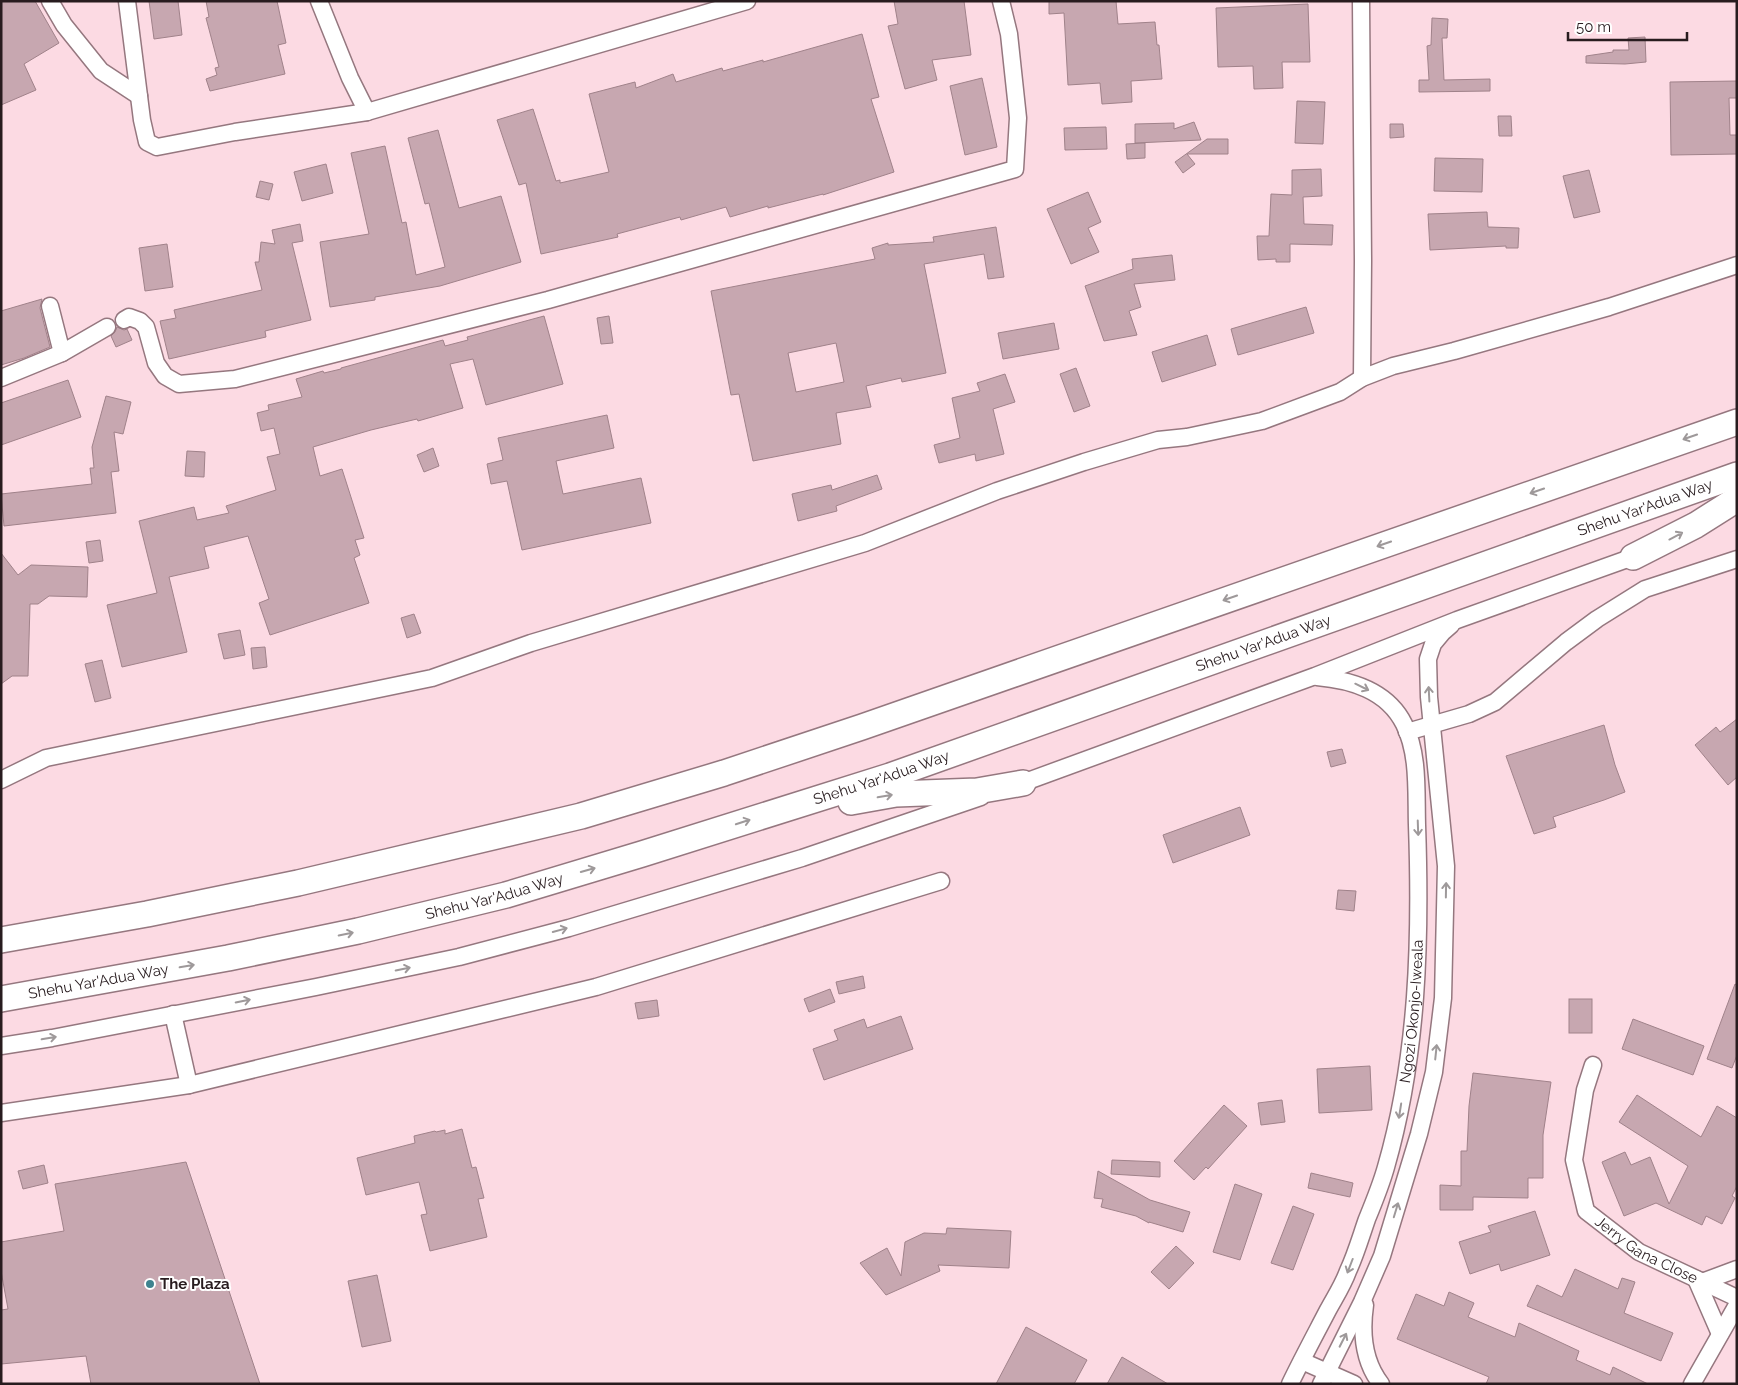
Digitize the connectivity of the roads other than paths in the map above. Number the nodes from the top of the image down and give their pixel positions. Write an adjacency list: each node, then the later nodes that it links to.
1 (50, 1): 7 (street)
2 (128, 1): 7 (street)
3 (319, 1): 8 (street)
4 (747, 1): 8 (street)
5 (1000, 1): 11 (street)
6 (1362, 1): 15 (street)
7 (139, 96): 8 (street)
8 (367, 112)
9 (1737, 265): 15 (street)
10 (50, 306): 13 (street)
11 (124, 320)
12 (108, 327): 13 (street)
13 (62, 353): 14 (street)
14 (1, 378)
15 (1362, 378): 25 (street)
16 (1737, 422): 29 (highway, one-way to 29)
17 (1737, 475): 27 (highway, Shehu Yar'Adua Way)
18 (1737, 499): 19 (highway, one-way to 18)
19 (1633, 557): 21 (street)
20 (1737, 559): 23 (street)
21 (1457, 620): 22 (street); 23 (street, one-way to 21)
22 (1315, 676): 24 (street, Ngozi Okonjo-Iweala, one-way to 24); 26 (street)
23 (1432, 726): 24 (street); 38 (street, one-way to 23)
24 (1407, 732): 42 (street, Ngozi Okonjo-Iweala, one-way to 42)
25 (1, 780)
26 (1023, 783): 27 (highway, one-way to 26); 31 (street, one-way to 26)
27 (767, 815): 30 (highway, Shehu Yar'Adua Way, one-way to 27)
28 (941, 881): 34 (street)
29 (1, 940)
30 (1, 999)
31 (173, 1014): 32 (street, one-way to 31); 34 (street)
32 (1, 1046)
33 (1593, 1065): 37 (street, Jerry Gana Close)
34 (189, 1085): 35 (street)
35 (1, 1113)
36 (1737, 1270): 37 (street)
37 (1699, 1281): 39 (street, Jerry Gana Close); 41 (street)
38 (1367, 1290): 43 (street, one-way to 38); 46 (street)
39 (1737, 1298)
40 (1737, 1305): 41 (street)
41 (1720, 1334): 47 (street)
42 (1302, 1360): 43 (street); 44 (street, Ngozi Okonjo-Iweala)
43 (1324, 1378): 45 (street)
44 (1290, 1384)
45 (1354, 1384)
46 (1381, 1384)
47 (1692, 1384)

